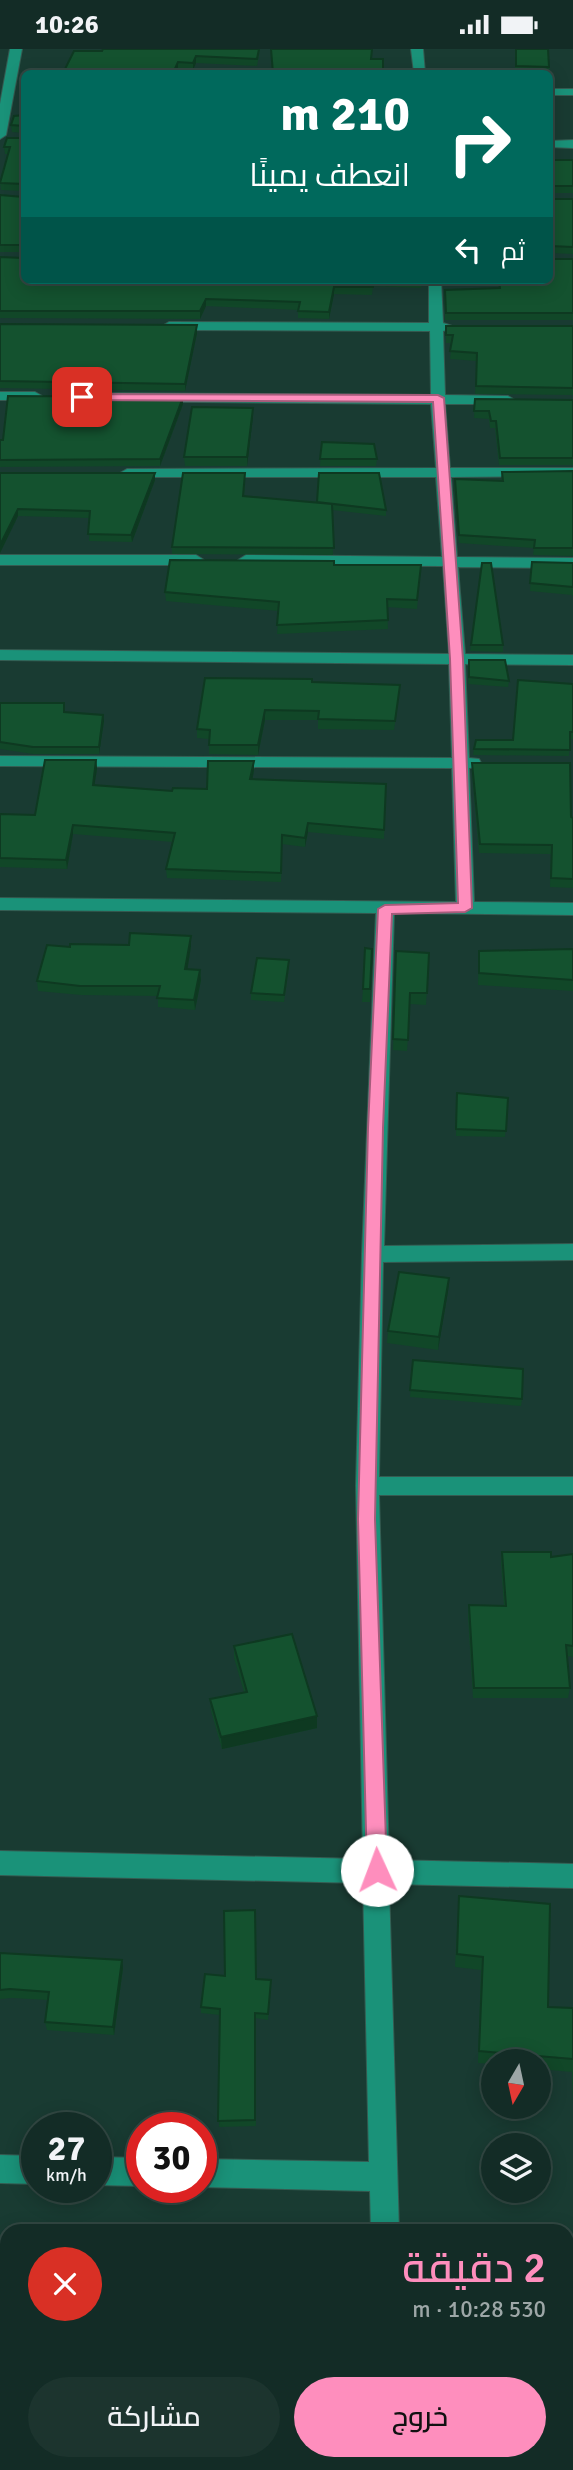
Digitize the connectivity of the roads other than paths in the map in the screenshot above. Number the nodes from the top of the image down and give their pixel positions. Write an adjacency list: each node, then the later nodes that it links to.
1 (16, 49): 4 (street)
2 (417, 49): 3 (street)
3 (420, 70)
4 (10, 86): 5 (street); 8 (street)
5 (21, 86)
6 (553, 92): 7 (street)
7 (573, 92)
8 (4, 137)
9 (553, 144): 10 (street)
10 (573, 144)
11 (435, 284): 13 (street)
12 (150, 326): 13 (street)
13 (435, 327): 14 (street); 16 (street)
14 (463, 327)
15 (0, 396): 16 (street)
16 (438, 398): 17 (street); 19 (street)
17 (519, 400)
18 (111, 473): 19 (street)
19 (443, 473): 20 (street); 22 (street)
20 (573, 473)
21 (0, 560): 22 (street)
22 (451, 561): 23 (street); 25 (street)
23 (573, 563)
24 (0, 655): 25 (street)
25 (457, 659): 26 (street); 28 (street)
26 (573, 660)
27 (0, 761): 28 (street)
28 (460, 762): 29 (street); 31 (street)
29 (485, 763)
30 (0, 904): 32 (street)
31 (465, 908): 32 (street); 33 (street)
32 (385, 909): 35 (street)
33 (573, 909)
34 (573, 1252): 35 (street)
35 (372, 1254): 36 (street)
36 (367, 1486): 37 (street); 39 (street)
37 (573, 1486)
38 (0, 1863): 39 (street)
39 (377, 1870): 40 (street); 44 (street)
40 (573, 1876)
41 (0, 2169): 42 (street)
42 (21, 2170)
43 (217, 2173): 44 (street)
44 (384, 2177): 45 (street)
45 (385, 2224)

